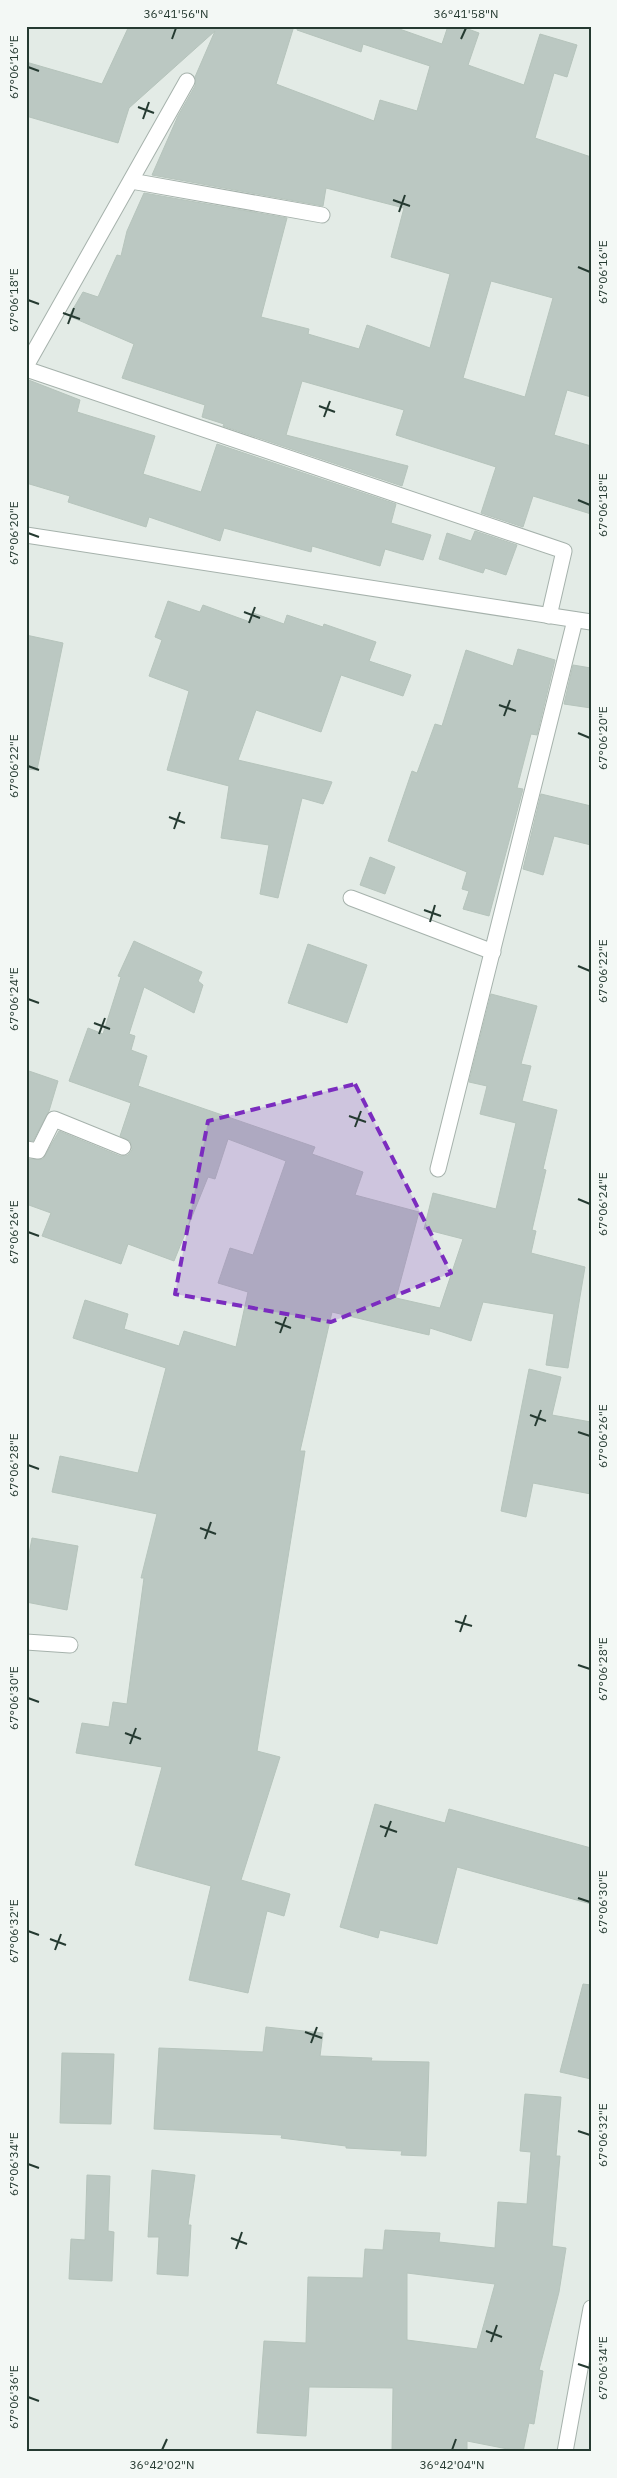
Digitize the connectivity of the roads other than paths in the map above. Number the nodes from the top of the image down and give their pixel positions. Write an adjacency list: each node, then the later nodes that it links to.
1 (187, 82): 2 (street)
2 (131, 181): 3 (street); 4 (street)
3 (322, 215)
4 (26, 368): 6 (street)
5 (26, 535): 6 (street)
6 (549, 616): 7 (street)
7 (575, 620): 8 (street); 10 (street)
8 (591, 622)
9 (351, 898): 10 (street)
10 (492, 952): 13 (street)
11 (123, 1147): 12 (street)
12 (26, 1149)
13 (438, 1169)
14 (26, 1642): 15 (street)
15 (70, 1645)
16 (591, 2308): 17 (street)
17 (565, 2452)

